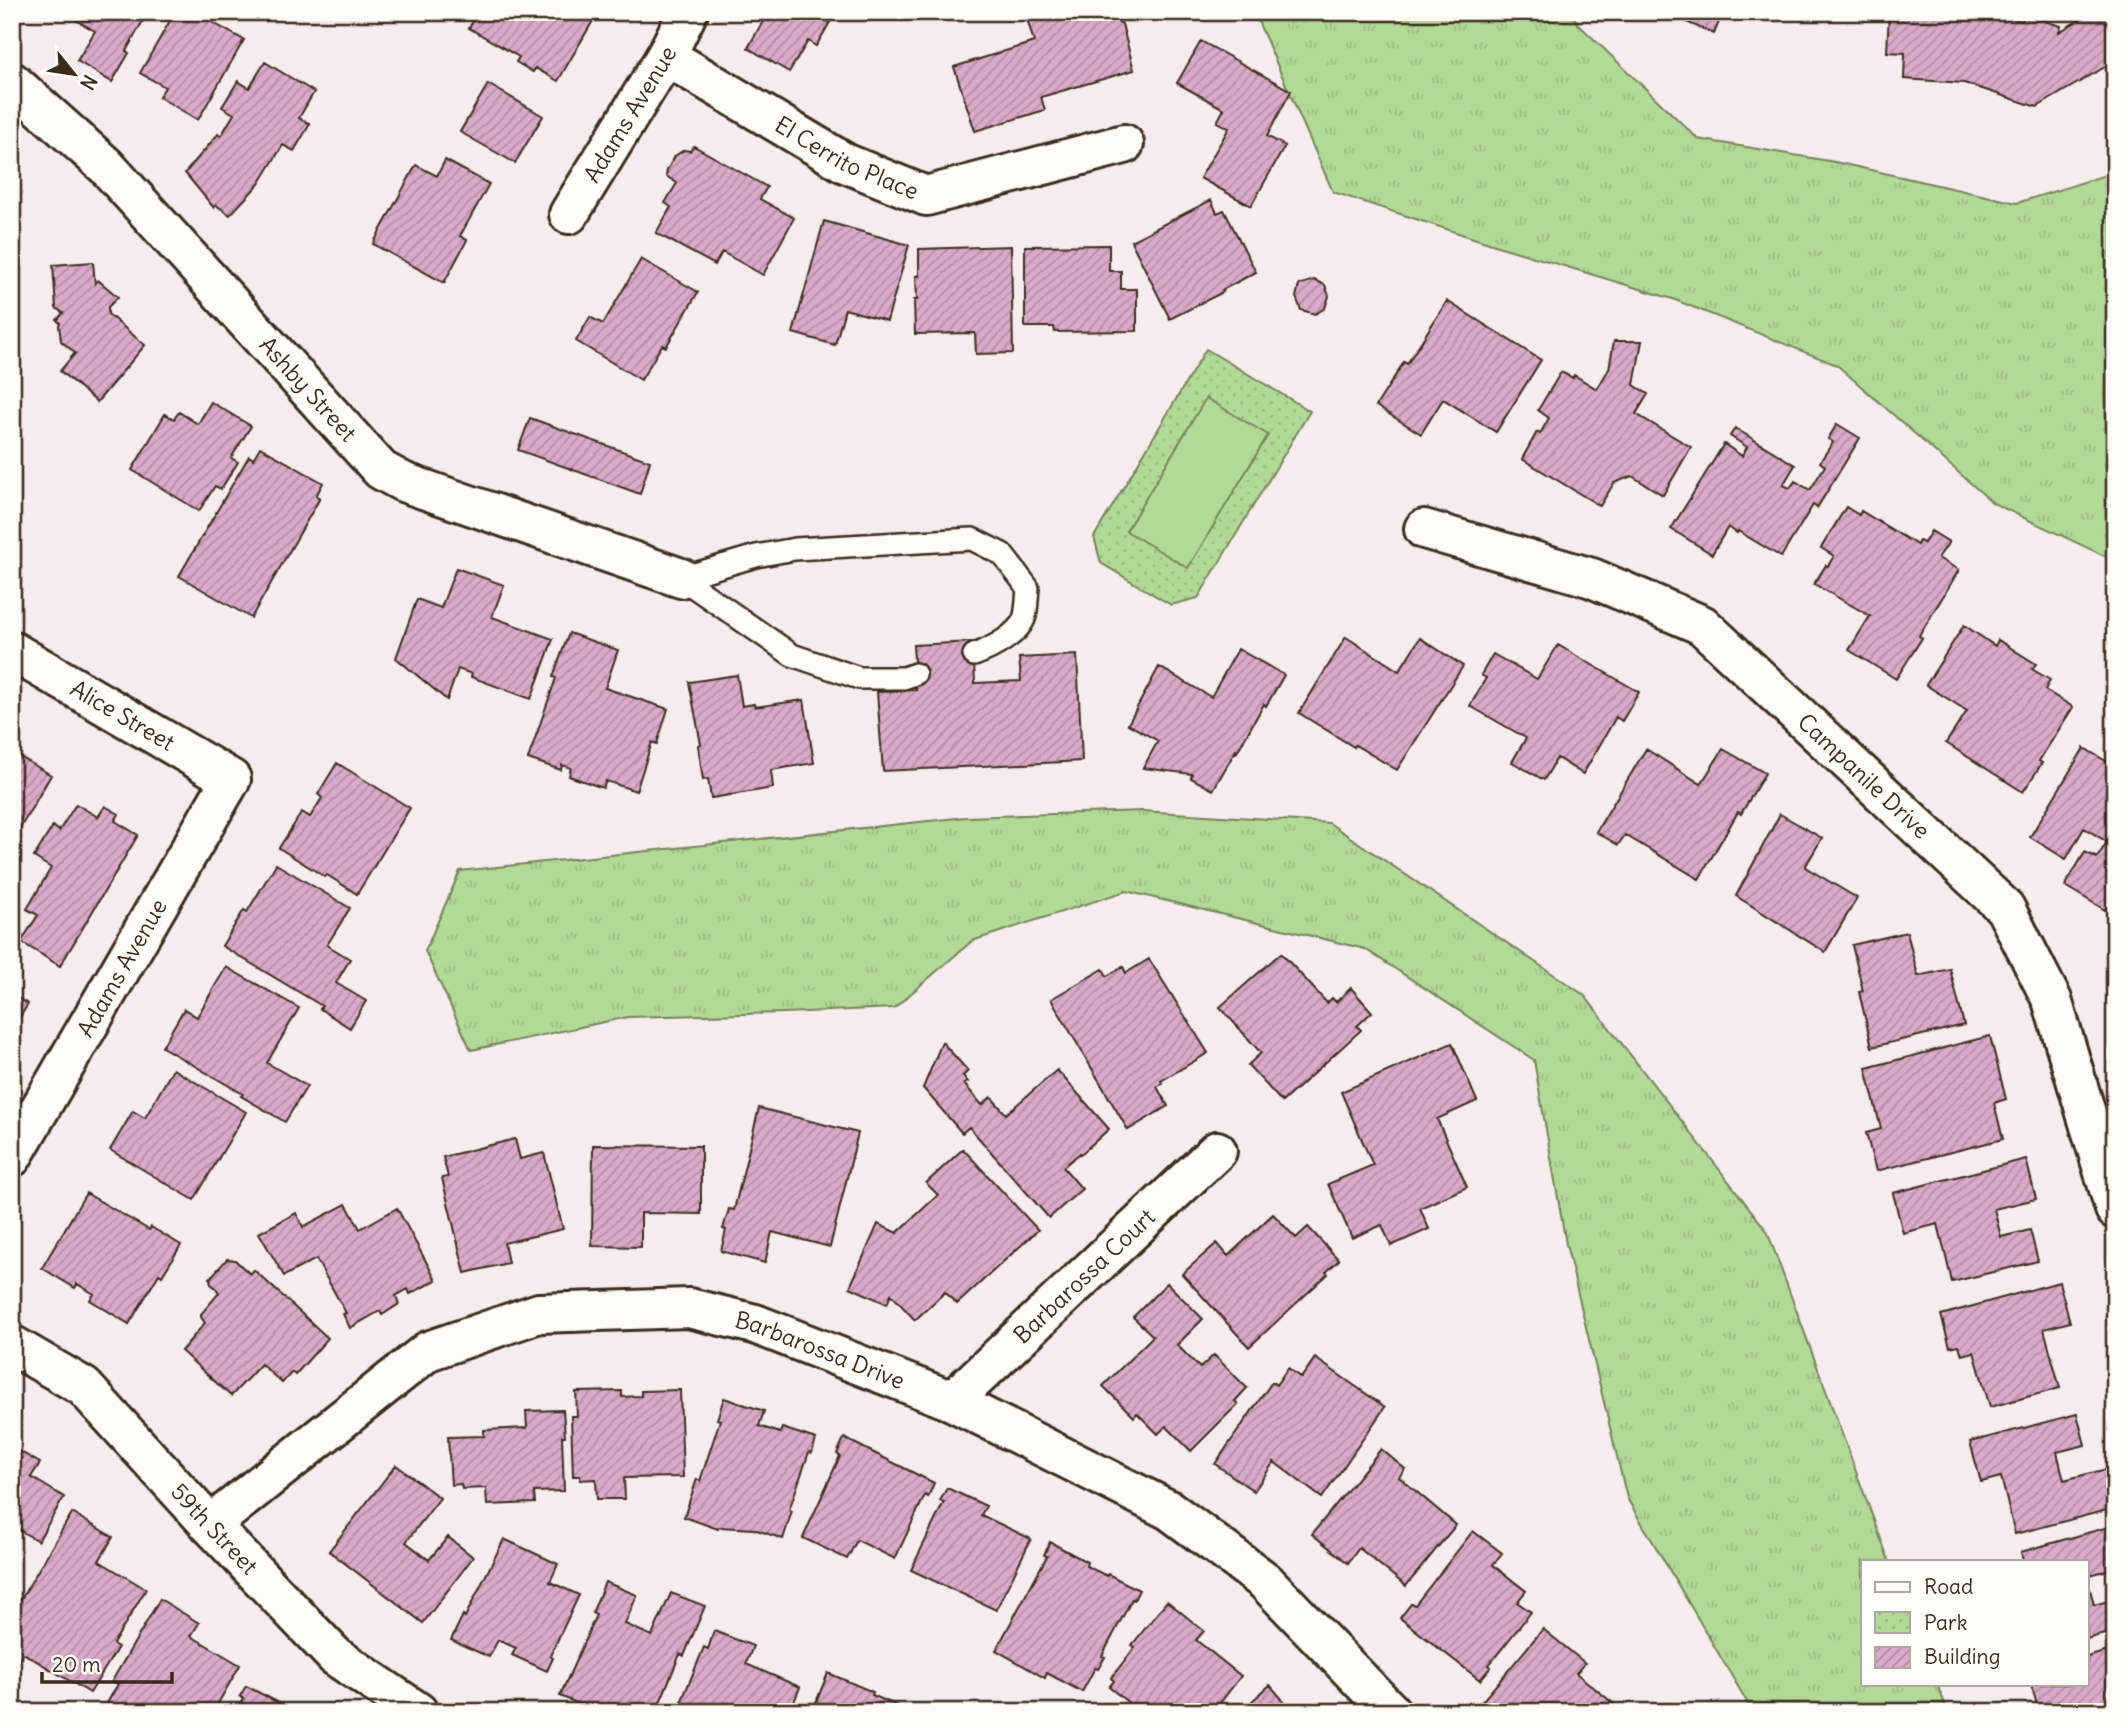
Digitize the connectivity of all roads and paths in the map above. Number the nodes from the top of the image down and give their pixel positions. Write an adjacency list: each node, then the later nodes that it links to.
1 (688, 12): 2 (street, Adams Avenue)
2 (666, 56): 4 (street, El Cerrito Place); 5 (street, Adams Avenue)
3 (12, 82): 7 (street, Ashby Street)
4 (1125, 144)
5 (569, 214)
6 (1424, 530): 14 (street, Campanile Drive)
7 (681, 578): 9 (lane); 10 (lane)
8 (12, 651): 11 (street, Alice Street)
9 (974, 655)
10 (915, 674)
11 (232, 779): 13 (street, Adams Avenue)
12 (1217, 1151): 16 (street, Barbarossa Court)
13 (12, 1157)
14 (2115, 1209)
15 (12, 1345): 17 (street, 59th Street)
16 (953, 1401): 17 (street, Barbarossa Drive); 19 (street, Barbarossa Drive)
17 (210, 1525): 18 (street, 59th Street)
18 (418, 1712)
19 (1391, 1712)

